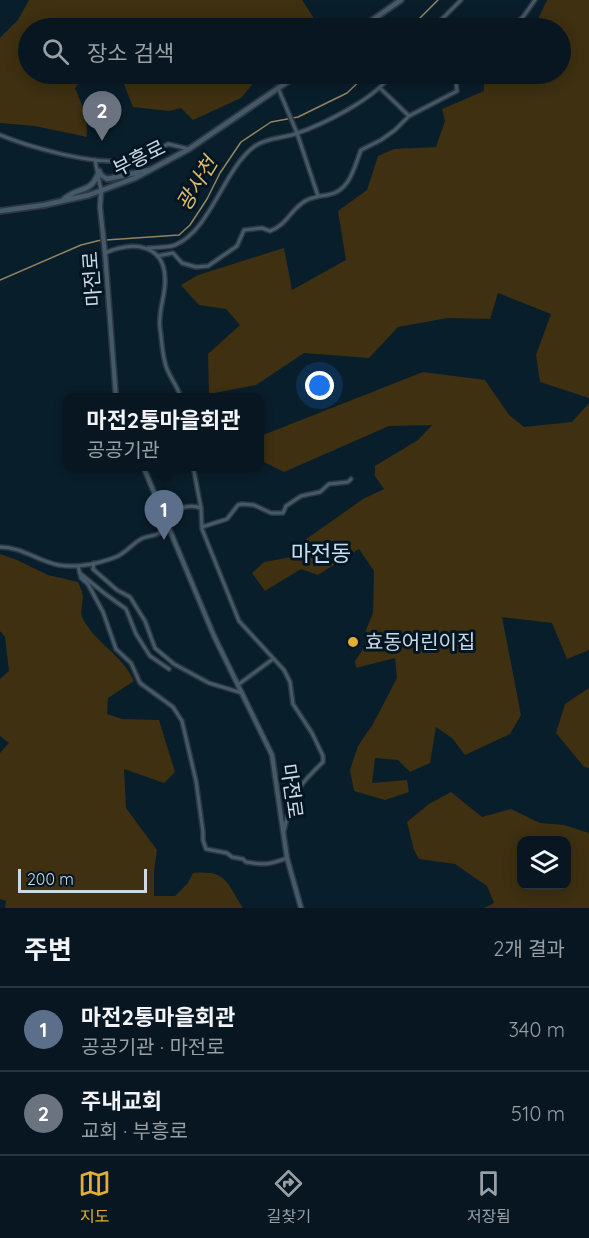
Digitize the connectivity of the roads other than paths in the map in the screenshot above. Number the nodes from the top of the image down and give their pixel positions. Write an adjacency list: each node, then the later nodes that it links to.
1 (401, 0): 4 (main road)
2 (461, 0): 5 (street)
3 (535, 0): 6 (street)
4 (375, 18)
5 (443, 18)
6 (522, 18)
7 (284, 84): 10 (main road, 부흥로)
8 (384, 84): 11 (street)
9 (456, 84): 12 (street)
10 (278, 88): 13 (street); 15 (main road, 부흥로)
11 (381, 88): 12 (street); 13 (street)
12 (409, 116): 20 (street)
13 (296, 132): 20 (street); 23 (street)
14 (0, 135): 16 (street, 부흥로)
15 (189, 149): 16 (street, 부흥로); 17 (main road, 부흥로)
16 (95, 160): 18 (street, 마전로)
17 (157, 168): 18 (main road); 19 (main road, 부흥로)
18 (99, 171): 19 (street, 마전로); 21 (main road)
19 (101, 192): 21 (main road, 부흥로); 24 (street, 마전로)
20 (318, 196): 25 (street)
21 (62, 201): 22 (main road, 부흥로)
22 (0, 212)
23 (148, 248): 24 (street); 25 (street)
24 (105, 251): 26 (street, 마전로)
25 (157, 256): 27 (street)
26 (116, 393)
27 (179, 393)
28 (145, 471): 32 (street, 마전로)
29 (194, 471): 31 (street)
30 (351, 479): 33 (street)
31 (201, 508): 32 (street); 33 (street)
32 (165, 521): 35 (street); 40 (street, 마전로)
33 (202, 527): 38 (street)
34 (0, 547): 36 (street)
35 (94, 563): 36 (street); 41 (street)
36 (78, 566): 37 (street)
37 (80, 572): 39 (street); 43 (street)
38 (273, 659): 40 (street); 42 (street)
39 (169, 669)
40 (239, 684): 41 (street, 마전로)
41 (244, 694): 42 (street, 마전로)
42 (283, 836): 43 (street, 마전로)
43 (287, 858): 44 (street, 마전로)
44 (301, 908)

